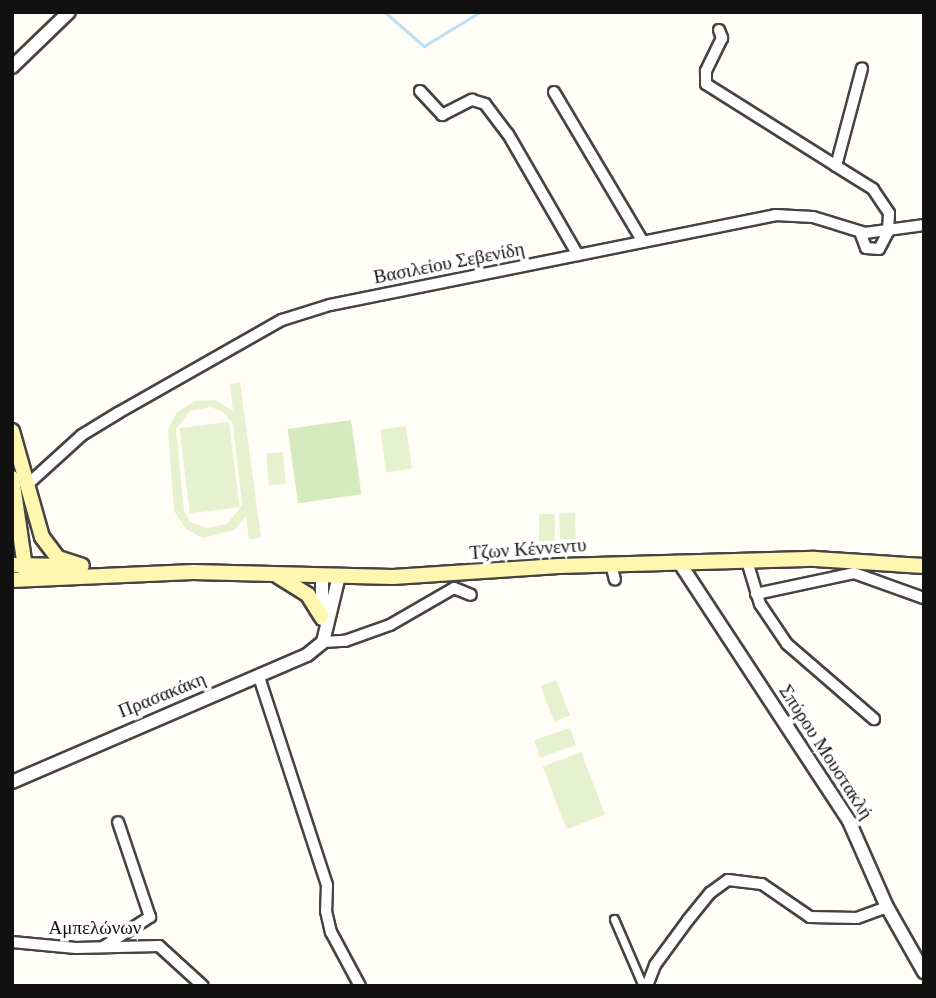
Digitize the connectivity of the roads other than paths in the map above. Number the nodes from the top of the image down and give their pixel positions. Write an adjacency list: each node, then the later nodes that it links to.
1 (69, 12): 3 (street)
2 (719, 30): 7 (street)
3 (12, 67)
4 (862, 68): 7 (street)
5 (420, 91): 12 (street)
6 (554, 92): 11 (street)
7 (836, 166): 10 (street)
8 (924, 225): 10 (street, Βασιλείου Σεβενίδη)
9 (860, 232): 10 (street, Βασιλείου Σεβενίδη); 10 (street); 11 (street, Βασιλείου Σεβενίδη)
10 (888, 232)
11 (643, 243): 12 (street, Βασιλείου Σεβενίδη)
12 (578, 255): 15 (street, Βασιλείου Σεβενίδη)
13 (12, 431): 15 (main road)
14 (12, 478): 22 (main road)
15 (27, 485): 16 (main road)
16 (34, 513): 20 (main road); 22 (main road)
17 (747, 561): 18 (main road, Τζων Κέννεντυ); 21 (main road, Τζων Κέννεντυ); 29 (street)
18 (679, 562): 19 (main road, Τζων Κέννεντυ); 37 (street, Σπύρου Μουστακλή)
19 (611, 564): 26 (main road, Τζων Κέννεντυ); 27 (street)
20 (82, 566): 22 (main road, Τζων Κέννεντυ); 23 (main road, Τζων Κέννεντυ)
21 (924, 566)
22 (26, 572): 23 (main road, Τζων Κέννεντυ)
23 (134, 573): 24 (main road, Τζων Κέννεντυ)
24 (274, 574): 25 (main road, Τζων Κέννεντυ); 31 (main road)
25 (322, 575): 26 (main road, Τζων Κέννεντυ); 31 (street)
26 (339, 576): 32 (street)
27 (615, 580)
28 (471, 594): 32 (street, Πρασακάκη)
29 (756, 594): 30 (street); 34 (street)
30 (924, 598)
31 (321, 616): 32 (street)
32 (324, 637): 33 (street, Πρασακάκη)
33 (259, 677): 35 (street, Πρασακάκη); 43 (street)
34 (874, 719)
35 (12, 782)
36 (118, 822): 40 (street)
37 (887, 907): 41 (street, Σπύρου Μουστακλή); 44 (street)
38 (614, 919): 44 (street)
39 (12, 942): 40 (street, Αμπελώνων)
40 (103, 947): 42 (street, Αμπελώνων)
41 (924, 972)
42 (203, 986)
43 (360, 986)
44 (645, 986)

